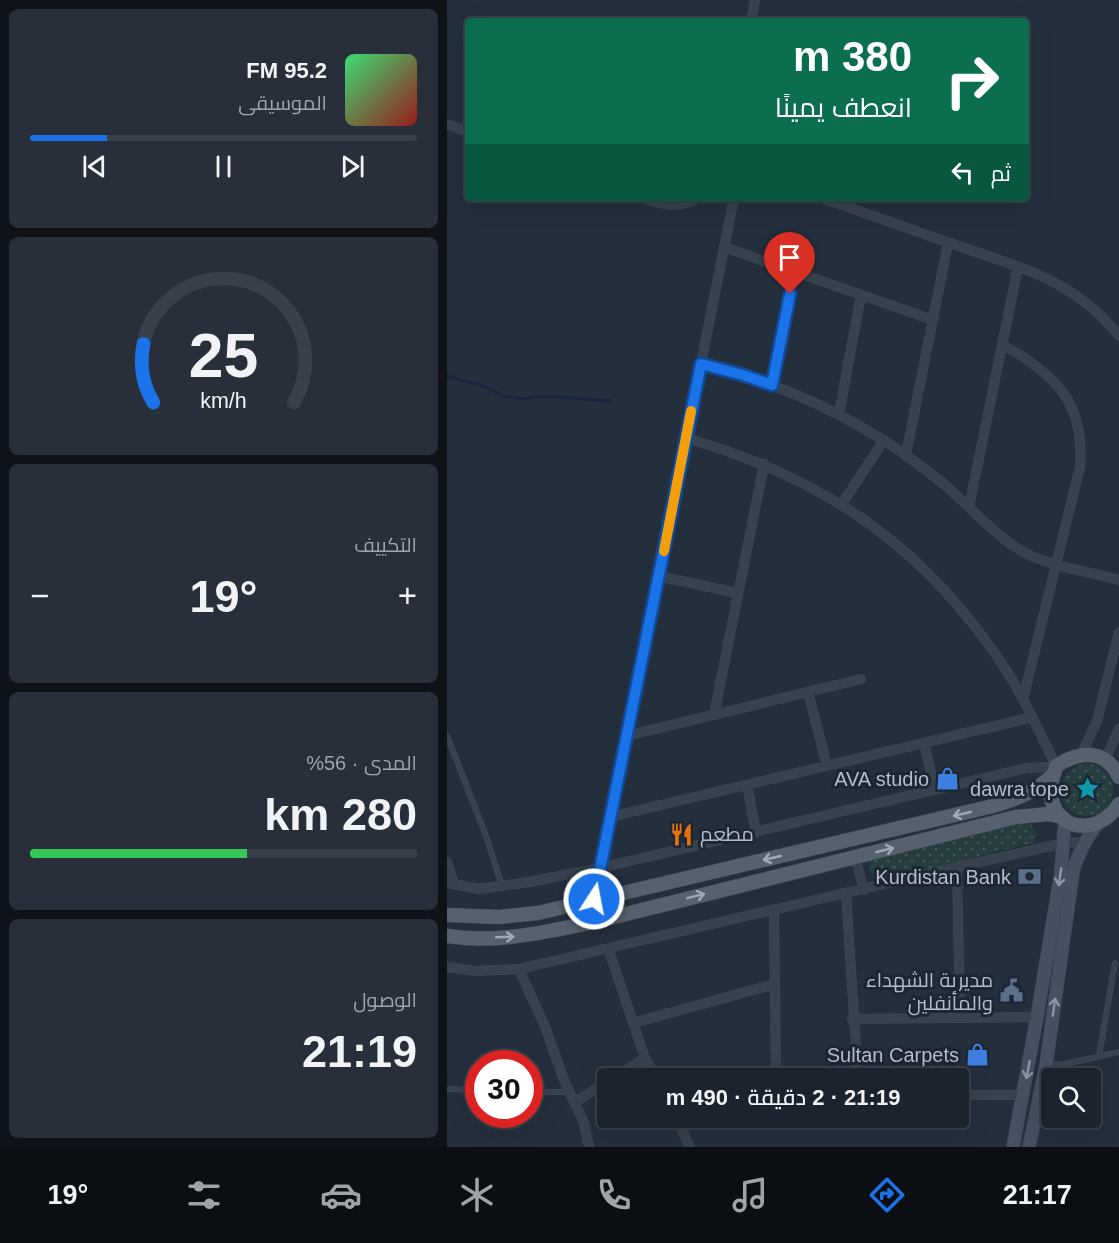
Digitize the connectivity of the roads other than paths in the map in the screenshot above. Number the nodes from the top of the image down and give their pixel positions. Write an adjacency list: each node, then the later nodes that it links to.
1 (755, 0): 2 (street)
2 (752, 18)
3 (447, 124): 4 (street)
4 (465, 131)
5 (653, 201): 6 (street)
6 (689, 201)
7 (733, 201): 10 (street)
8 (830, 201): 9 (street)
9 (948, 243): 11 (street); 14 (street)
10 (724, 247): 12 (street); 17 (street)
11 (1019, 267): 15 (street); 16 (street)
12 (795, 272): 13 (street); 18 (street)
13 (861, 295): 14 (street); 19 (street)
14 (933, 320): 22 (street)
15 (1119, 336)
16 (1003, 345): 25 (street); 26 (street)
17 (701, 364): 18 (street); 20 (street)
18 (772, 385): 19 (street)
19 (839, 414): 21 (street)
20 (686, 438): 23 (street); 27 (street)
21 (884, 440): 22 (street); 24 (street)
22 (906, 455): 25 (street)
23 (764, 464): 24 (street); 29 (street)
24 (842, 504): 33 (street)
25 (969, 507): 26 (street)
26 (1056, 564): 28 (street); 33 (street)
27 (659, 576): 29 (street); 38 (street)
28 (1119, 580)
29 (737, 593): 34 (street)
30 (1119, 632): 40 (street)
31 (861, 679): 32 (street)
32 (808, 692): 34 (street); 42 (street)
33 (1023, 699): 35 (street)
34 (714, 715): 38 (street)
35 (1033, 717): 39 (street); 43 (street)
36 (1119, 729): 41 (street)
37 (447, 736): 59 (lane)
38 (626, 736): 48 (street)
39 (924, 743): 42 (street); 46 (street)
40 (1081, 755): 41 (main road); 43 (main road)
41 (1105, 760): 44 (main road)
42 (827, 766): 45 (street)
43 (1055, 770): 46 (street); 49 (main road); 62 (main road, one-way to 62)
44 (1118, 773)
45 (747, 785): 48 (street); 51 (street)
46 (935, 790): 51 (street)
47 (1117, 809): 50 (main road)
48 (610, 817): 57 (street)
49 (1063, 818): 50 (main road); 53 (main road); 54 (main road, one-way to 49)
50 (1097, 824): 52 (main road)
51 (756, 832): 57 (street)
52 (1083, 842): 53 (street); 78 (main road, one-way to 52)
53 (1064, 843): 56 (street); 71 (main road, one-way to 71)
54 (855, 857): 60 (street); 65 (main road, one-way to 54)
55 (447, 862): 58 (street)
56 (957, 867): 60 (street); 72 (street)
57 (600, 868): 59 (street); 62 (street)
58 (451, 884): 59 (street)
59 (502, 886)
60 (864, 890): 61 (street)
61 (846, 893): 63 (street); 73 (street)
62 (594, 899): 64 (main road)
63 (774, 910): 66 (street); 70 (street)
64 (447, 915)
65 (447, 936)
66 (609, 950): 69 (street); 74 (street)
67 (1115, 963): 76 (lane)
68 (447, 967): 69 (street)
69 (519, 969): 87 (street)
70 (775, 984): 74 (street); 81 (street)
71 (1038, 1017): 72 (street); 89 (main road, one-way to 89)
72 (960, 1018): 73 (street)
73 (852, 1019): 82 (street)
74 (633, 1023): 77 (street)
75 (1119, 1052): 76 (lane)
76 (1099, 1056): 78 (lane)
77 (645, 1058): 79 (street); 80 (street)
78 (1046, 1065): 95 (main road)
79 (629, 1068)
80 (650, 1068)
81 (776, 1068)
82 (857, 1068)
83 (597, 1088): 90 (street)
84 (447, 1089): 85 (lane)
85 (465, 1090)
86 (543, 1092): 87 (lane)
87 (570, 1092): 90 (street)
88 (969, 1095): 89 (street)
89 (1023, 1095): 94 (main road)
90 (575, 1102): 92 (street)
91 (681, 1128): 93 (street)
92 (589, 1147)
93 (690, 1147)
94 (1013, 1147)
95 (1029, 1147)

